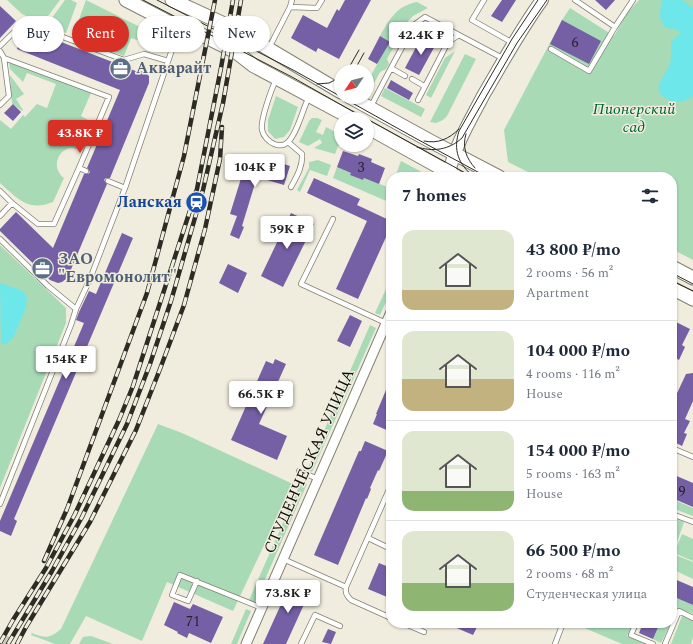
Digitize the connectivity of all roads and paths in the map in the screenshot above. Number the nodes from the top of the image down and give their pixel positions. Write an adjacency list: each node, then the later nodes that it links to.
1 (126, 0): 10 (main road)
2 (172, 0): 11 (main road)
3 (292, 0): 9 (lane)
4 (322, 0): 9 (lane)
5 (484, 0): 18 (lane)
6 (542, 0): 18 (street)
7 (575, 0): 12 (lane)
8 (633, 0): 12 (lane)
9 (290, 8): 17 (lane)
10 (157, 16)
11 (213, 25)
12 (615, 26): 20 (lane)
13 (12, 34): 19 (lane)
14 (459, 35): 25 (lane); 27 (lane); 31 (lane)
15 (205, 36): 29 (main road)
16 (64, 37): 26 (lane)
17 (270, 41)
18 (513, 44): 25 (street)
19 (0, 46)
20 (551, 49)
21 (270, 50): 32 (main road)
22 (0, 51): 24 (lane)
23 (171, 52): 26 (lane)
24 (4, 58): 36 (lane); 42 (lane)
25 (504, 59): 41 (street)
26 (168, 61): 49 (lane)
27 (391, 68): 28 (lane); 37 (lane)
28 (405, 76)
29 (277, 78): 33 (main road); 40 (lane)
30 (412, 80): 31 (lane)
31 (424, 86): 34 (lane)
32 (334, 88)
33 (310, 96): 38 (main road); 40 (lane)
34 (418, 100)
35 (362, 104): 37 (main road)
36 (0, 105)
37 (370, 109): 41 (main road)
38 (340, 112)
39 (374, 131): 44 (main road)
40 (288, 142): 48 (lane)
41 (454, 154): 45 (street); 46 (main road)
42 (78, 168): 43 (lane); 51 (lane)
43 (86, 172)
44 (444, 172)
45 (452, 172)
46 (488, 172)
47 (108, 181): 49 (lane)
48 (291, 187)
49 (125, 188): 59 (lane)
50 (0, 191): 51 (lane)
51 (12, 203): 52 (lane)
52 (0, 216)
53 (333, 219): 60 (lane)
54 (0, 240): 59 (lane)
55 (677, 270): 56 (main road)
56 (693, 278)
57 (677, 291): 58 (main road)
58 (693, 299)
59 (76, 309): 66 (lane)
60 (386, 323): 64 (street, СТУДЕНЧЕСКАЯ УЛИЦА)
61 (677, 450): 62 (lane)
62 (693, 457)
63 (299, 471): 64 (lane)
64 (318, 480): 71 (street, СТУДЕНЧЕСКАЯ УЛИЦА)
65 (386, 500): 69 (lane)
66 (0, 504)
67 (677, 516): 68 (lane)
68 (693, 522)
69 (368, 538): 70 (lane); 73 (lane)
70 (386, 547)
71 (283, 559): 73 (lane); 74 (street, СТУДЕНЧЕСКАЯ УЛИЦА)
72 (196, 581): 72 (lane); 74 (lane)
73 (346, 587): 75 (lane)
74 (262, 608): 84 (street, СТУДЕНЧЕСКАЯ УЛИЦА)
75 (386, 616)
76 (677, 616): 77 (lane)
77 (693, 618)
78 (340, 626): 85 (lane)
79 (415, 628): 83 (lane)
80 (562, 628): 86 (lane)
81 (634, 628): 87 (lane)
82 (672, 628): 88 (lane)
83 (424, 632)
84 (246, 644)
85 (301, 644)
86 (555, 644)
87 (653, 644)
88 (666, 644)

